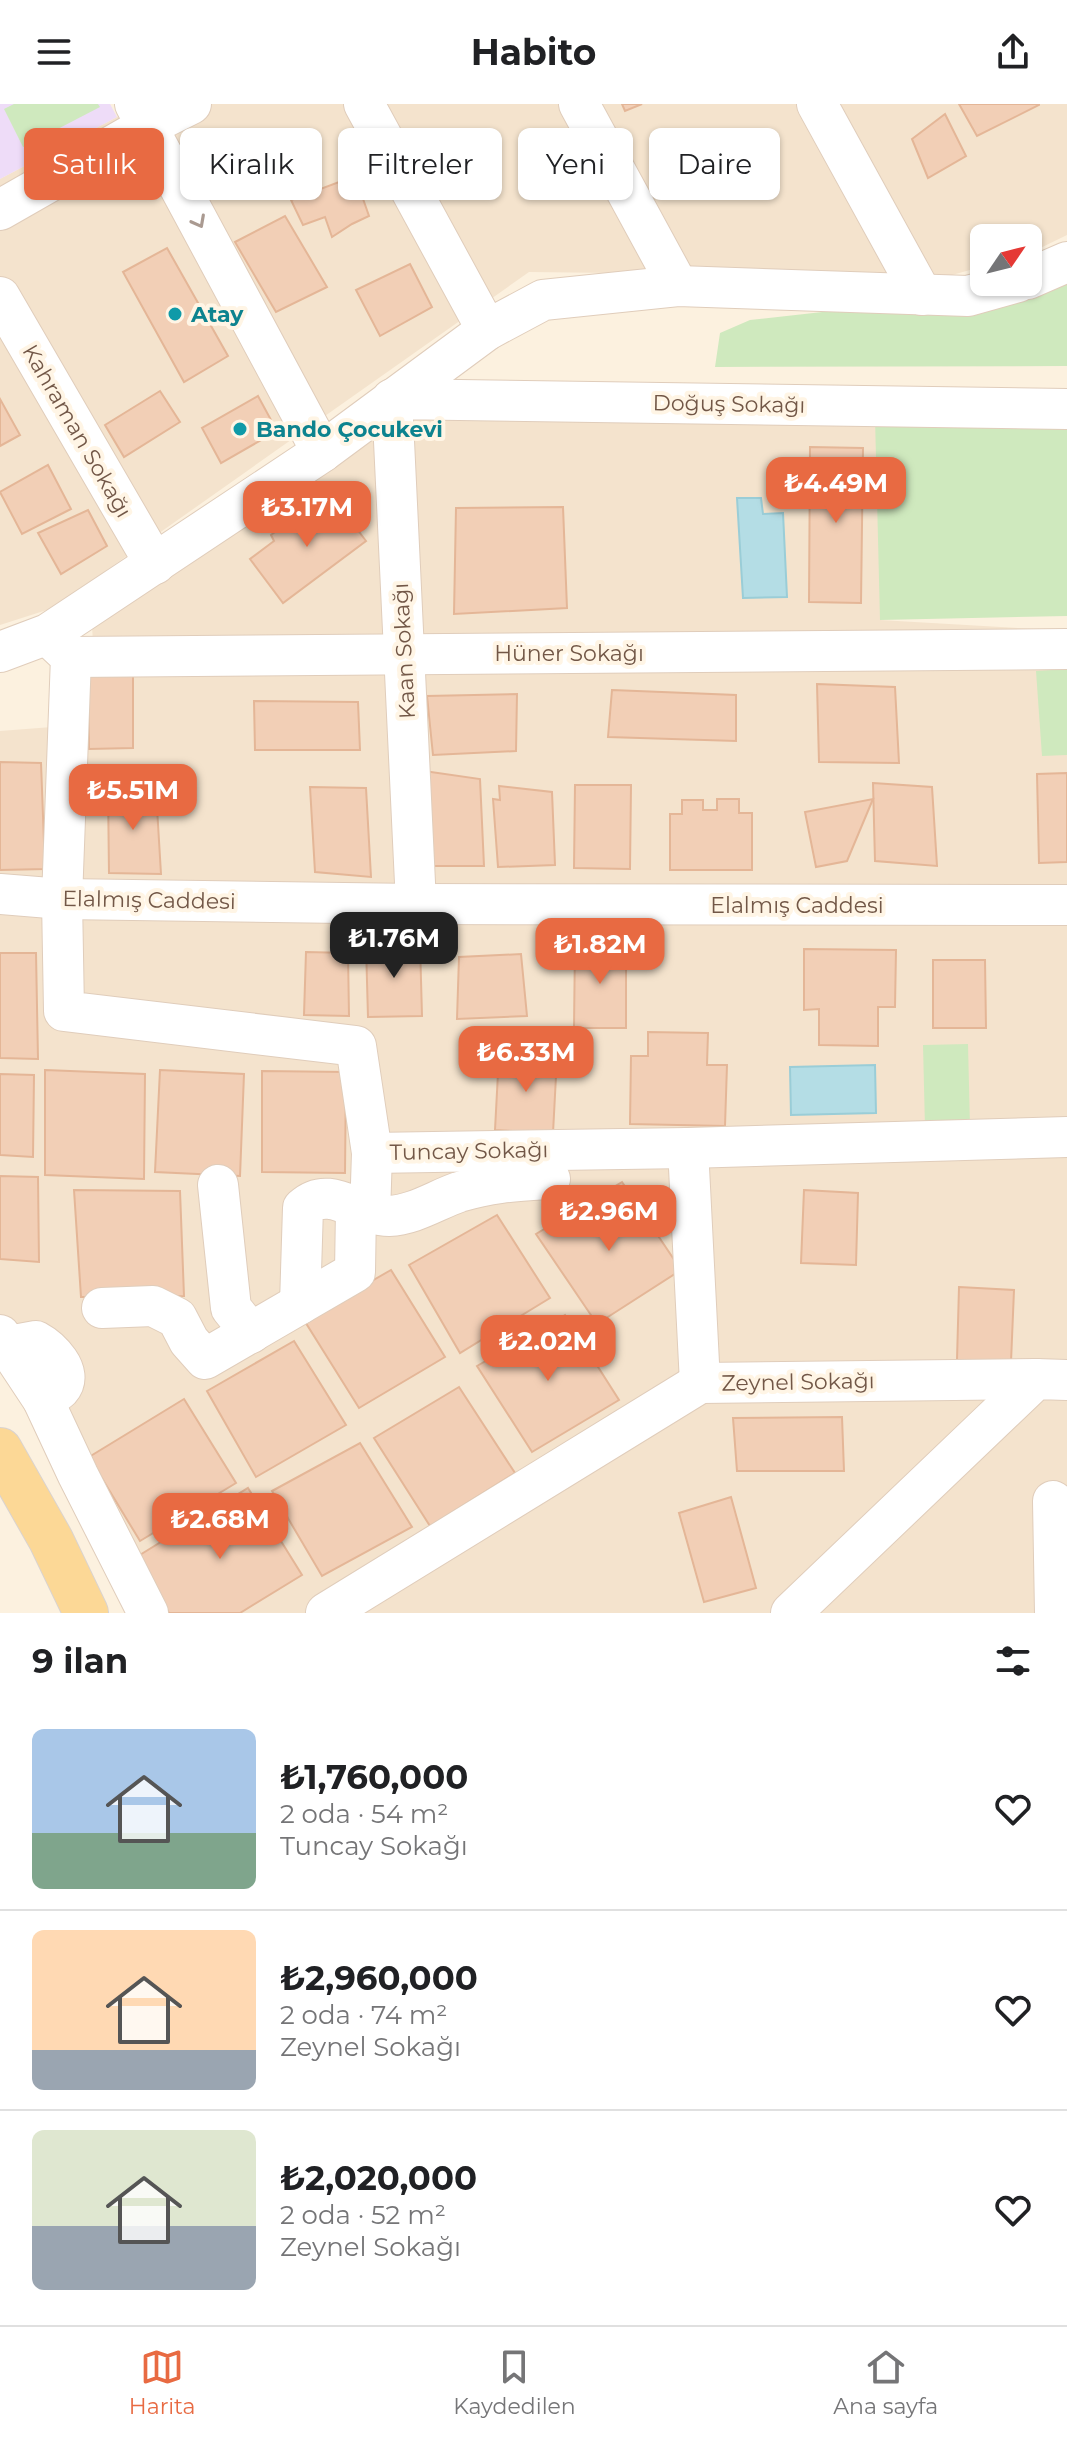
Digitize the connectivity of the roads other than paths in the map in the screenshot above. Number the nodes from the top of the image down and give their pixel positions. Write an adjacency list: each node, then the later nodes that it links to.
1 (191, 104): 5 (street)
2 (364, 104): 13 (street)
3 (579, 104): 9 (street)
4 (817, 104): 10 (street)
5 (141, 115): 6 (street); 16 (street, one-way to 16)
6 (0, 210)
7 (1067, 262): 8 (street)
8 (1042, 273)
9 (678, 286): 10 (street); 13 (street)
10 (922, 295): 11 (street)
11 (970, 295)
12 (0, 297): 17 (street, Kahraman Sokağı)
13 (487, 330): 14 (street)
14 (392, 399): 15 (street, Doğuş Sokağı); 16 (street); 21 (street, Kaan Sokağı)
15 (1067, 409)
16 (322, 452): 17 (street)
17 (155, 564): 18 (street)
18 (60, 646): 20 (street); 21 (street, Hüner Sokağı); 23 (street, Tuncay Sokağı)
19 (1067, 649): 21 (street, Hüner Sokağı)
20 (0, 652)
21 (404, 654): 24 (street, Kaan Sokağı)
22 (0, 894): 23 (street, Elalmış Caddesi)
23 (62, 899): 24 (street, Elalmış Caddesi); 28 (street, Tuncay Sokağı)
24 (416, 904): 25 (street, Elalmış Caddesi)
25 (1067, 905)
26 (1067, 1137): 27 (street, Tuncay Sokağı)
27 (688, 1148): 28 (street, Tuncay Sokağı); 37 (street, Zeynel Sokağı)
28 (372, 1153): 31 (street)
29 (550, 1179): 31 (street)
30 (218, 1185): 34 (street)
31 (363, 1212): 32 (street); 32 (street)
32 (300, 1304): 34 (street)
33 (102, 1308): 34 (street)
34 (251, 1333)
35 (4, 1341): 43 (street)
36 (1052, 1380): 37 (street, Zeynel Sokağı); 45 (street)
37 (700, 1383): 44 (street)
38 (0, 1450): 42 (main road)
39 (0, 1495): 41 (main road)
40 (1053, 1501): 46 (street)
41 (58, 1613)
42 (86, 1613)
43 (148, 1613)
44 (326, 1613)
45 (791, 1613)
46 (1055, 1613)

